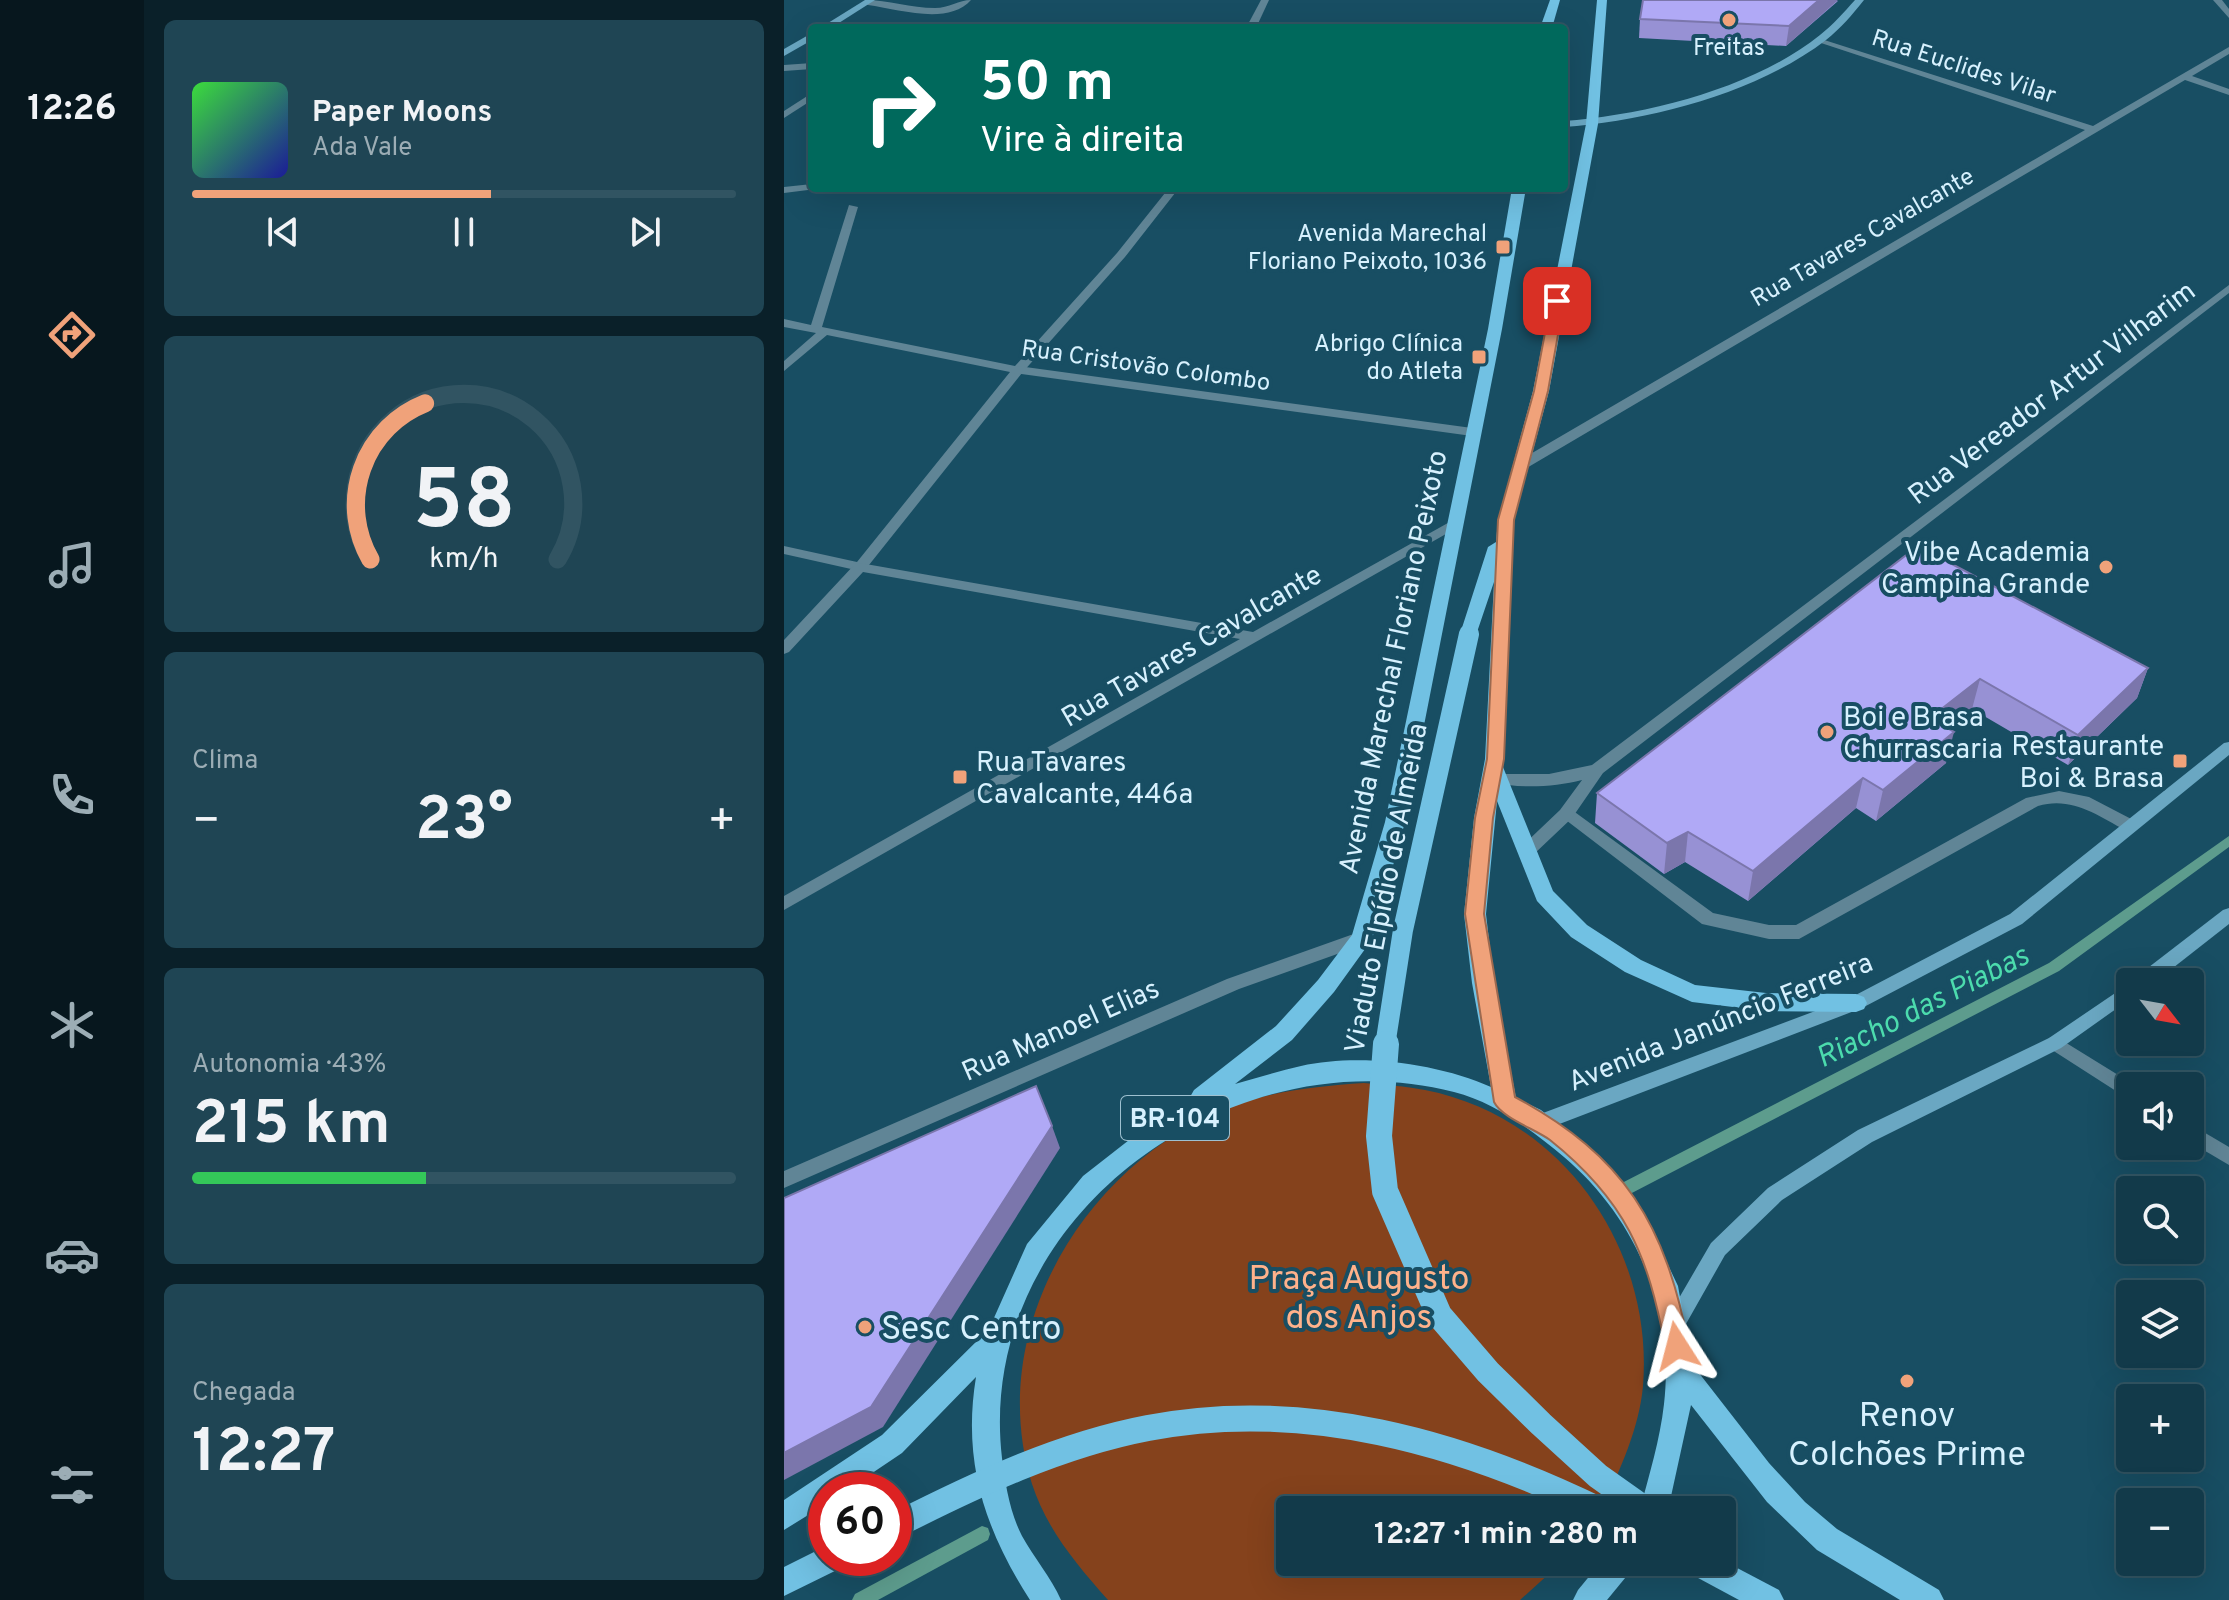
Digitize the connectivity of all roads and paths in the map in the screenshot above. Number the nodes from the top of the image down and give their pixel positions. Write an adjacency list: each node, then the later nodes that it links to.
1 (967, 0): 7 (street)
2 (1265, 0): 10 (street)
3 (1555, 0): 11 (main road)
4 (1602, 0): 23 (main road)
5 (1860, 0): 13 (main road)
6 (2217, 0): 8 (street)
7 (870, 1): 9 (main road)
8 (2229, 15)
9 (832, 24)
10 (1253, 24)
11 (1547, 24)
12 (808, 38): 15 (main road)
13 (1821, 40): 23 (main road); 24 (street, Rua Euclides Vilar)
14 (2229, 50): 18 (street, Rua Tavares Cavalcante)
15 (784, 53)
16 (808, 66): 17 (street)
17 (784, 68)
18 (2187, 77): 19 (street); 24 (street, Rua Tavares Cavalcante)
19 (2229, 92)
20 (808, 99): 21 (street)
21 (784, 115)
22 (1568, 124): 23 (main road)
23 (1592, 124): 36 (main road)
24 (2095, 130): 36 (street, Rua Tavares Cavalcante)
25 (808, 187): 26 (street)
26 (784, 190)
27 (1171, 192): 34 (street)
28 (1518, 192): 35 (main road, Avenida Marechal Floriano Peixoto)
29 (853, 207): 32 (street)
30 (2229, 288): 44 (street, Rua Vereador Artur Vilharim)
31 (784, 323): 32 (street, Rua Cristovão Colombo)
32 (821, 329): 33 (street); 34 (street, Rua Cristovão Colombo)
33 (784, 367)
34 (1018, 370): 35 (street, Rua Cristovão Colombo); 40 (street)
35 (1472, 432): 38 (main road, Avenida Marechal Floriano Peixoto)
36 (1520, 466): 37 (main road)
37 (1506, 520): 45 (main road); 67 (main road, Viaduto Elpídio de Almeida, bridge)
38 (1455, 523): 41 (street, Rua Tavares Cavalcante); 51 (main road, Avenida Marechal Floriano Peixoto)
39 (784, 550): 40 (street)
40 (860, 567): 41 (street); 42 (street)
41 (1257, 637): 49 (street, Rua Tavares Cavalcante)
42 (784, 649)
43 (2229, 747): 47 (main road, Avenida Janúncio Ferreira)
44 (1598, 769): 45 (street, Rua Vereador Artur Vilharim); 46 (street, Rua Vereador Artur Vilharim)
45 (1496, 772): 48 (main road); 57 (main road)
46 (1566, 814): 47 (street); 48 (street, Rua Vereador Artur Vilharim)
47 (2131, 826): 54 (main road, Avenida Janúncio Ferreira)
48 (1527, 851): 54 (main road)
49 (784, 904)
50 (2229, 915): 52 (main road)
51 (1362, 938): 58 (main road, Avenida Marechal Floriano Peixoto); 62 (street, Rua Manoel Elias)
52 (2160, 968)
53 (2116, 1000): 55 (main road)
54 (1856, 1003): 59 (main road, Avenida Janúncio Ferreira)
55 (2055, 1043): 56 (street); 63 (main road)
56 (2116, 1083)
57 (1505, 1102): 58 (main road, BR-104); 59 (main road, BR-104)
58 (1173, 1119): 64 (main road, BR-104)
59 (1542, 1122): 63 (main road, BR-104)
60 (2204, 1141): 61 (street)
61 (2229, 1157)
62 (784, 1180)
63 (1675, 1324): 65 (main road, BR-104)
64 (998, 1337): 69 (main road, BR-104); 76 (main road, BR-104)
65 (1679, 1368): 68 (main road, BR-104); 79 (main road)
66 (1569, 1496): 70 (main road, bridge)
67 (1626, 1496)
68 (1657, 1496)
69 (784, 1516)
70 (912, 1517)
71 (808, 1570): 75 (main road)
72 (1736, 1574): 78 (main road)
73 (1608, 1576): 77 (main road)
74 (1724, 1576): 78 (main road)
75 (784, 1582)
76 (1046, 1600)
77 (1588, 1600)
78 (1771, 1600)
79 (1929, 1600)

